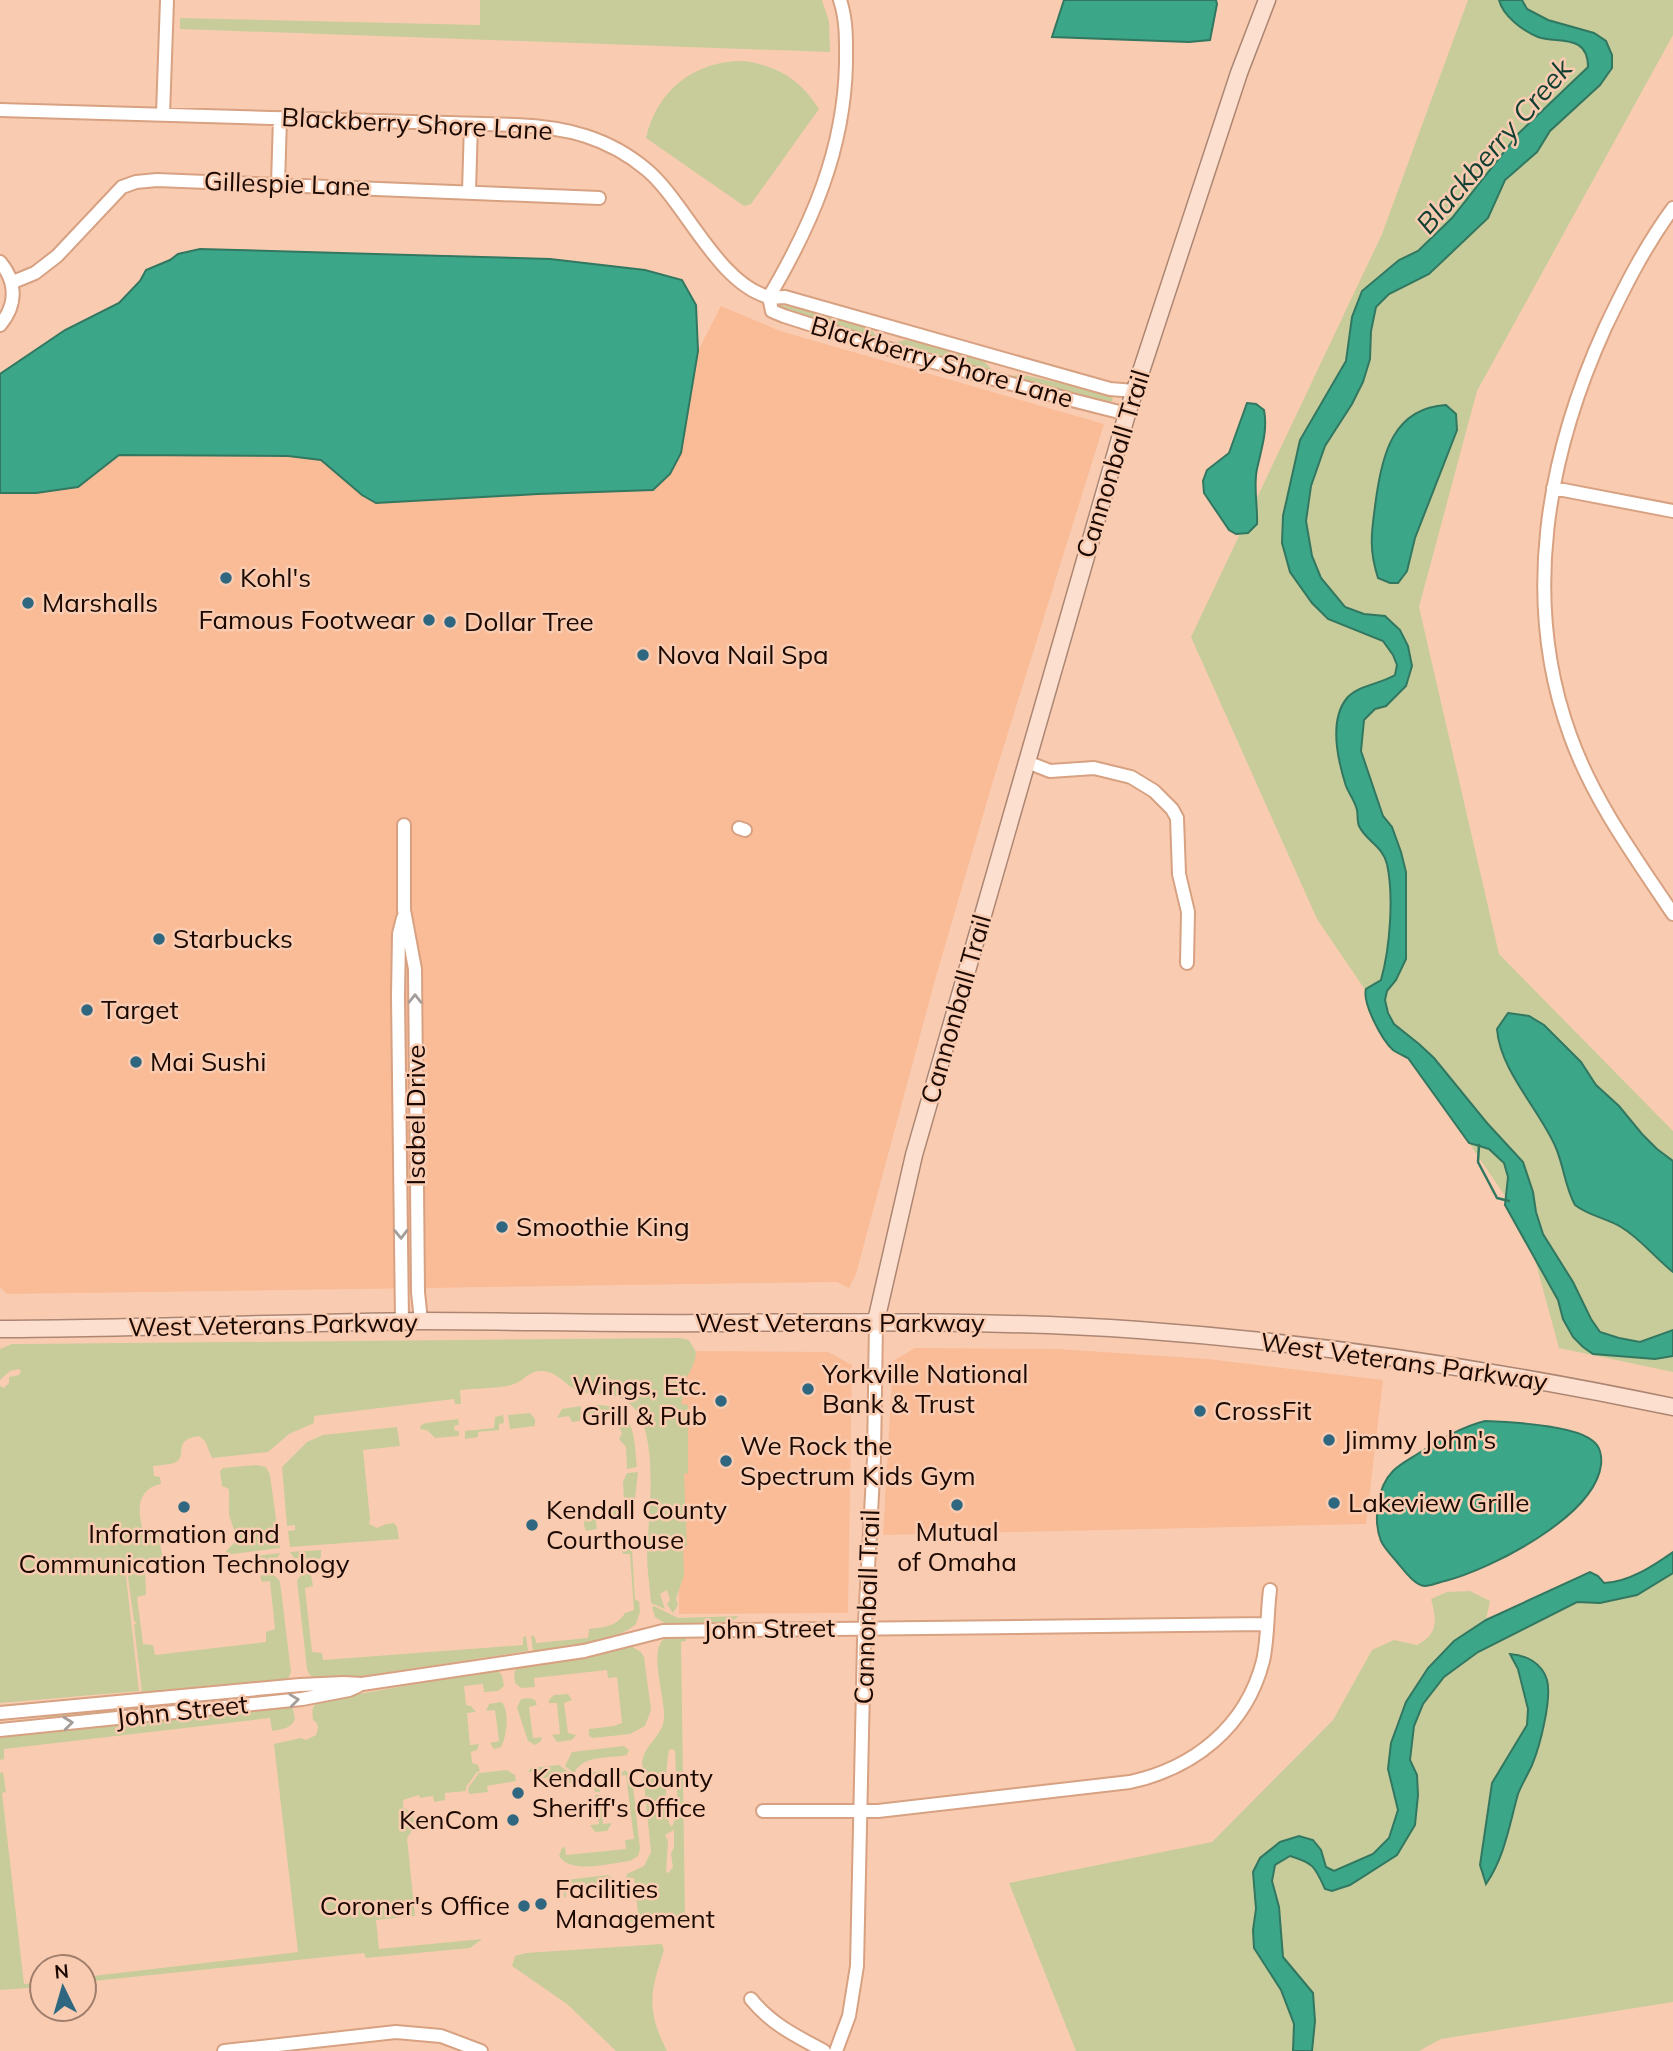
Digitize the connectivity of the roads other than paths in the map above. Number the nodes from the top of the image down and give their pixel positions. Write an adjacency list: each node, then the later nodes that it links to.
1 (167, 0): 5 (street)
2 (840, 0): 14 (street)
3 (1267, 0): 18 (main road, Cannonball Trail)
4 (0, 110): 5 (street, Blackberry Shore Lane)
5 (163, 114): 6 (street, Blackberry Shore Lane)
6 (280, 118): 7 (street, Blackberry Shore Lane); 8 (street)
7 (471, 124): 9 (street); 14 (street, Blackberry Shore Lane)
8 (278, 184): 9 (street, Gillespie Lane); 13 (street, Gillespie Lane)
9 (469, 191): 10 (street, Gillespie Lane)
10 (599, 198)
11 (1673, 208): 20 (street)
12 (0, 262): 13 (street)
13 (13, 282): 15 (street)
14 (769, 297): 16 (street, Blackberry Shore Lane); 17 (street, Blackberry Shore Lane)
15 (0, 325)
16 (1006, 360): 17 (street); 18 (street, Blackberry Shore Lane)
17 (999, 386): 19 (street, Blackberry Shore Lane)
18 (1134, 391): 19 (main road, Cannonball Trail)
19 (1127, 414): 22 (main road, Cannonball Trail)
20 (1553, 488): 21 (street); 25 (street)
21 (1673, 511)
22 (1027, 762): 26 (street); 28 (main road, Cannonball Trail)
23 (404, 825): 24 (street, Isabel Drive)
24 (404, 910): 27 (street, Isabel Drive, one-way to 24); 29 (street, Isabel Drive, one-way to 29)
25 (1673, 914)
26 (1187, 964)
27 (421, 1321): 28 (main road, West Veterans Parkway); 29 (main road, West Veterans Parkway)
28 (876, 1321): 31 (main road, West Veterans Parkway); 34 (street, Cannonball Trail)
29 (402, 1322): 30 (main road, West Veterans Parkway)
30 (0, 1329)
31 (1673, 1408)
32 (1270, 1590): 33 (street)
33 (1266, 1624): 34 (street, John Street); 39 (street)
34 (865, 1627): 35 (street, John Street); 39 (street, Cannonball Trail)
35 (362, 1684): 36 (street, John Street); 37 (street, John Street, one-way to 35)
36 (0, 1713)
37 (0, 1730)
38 (763, 1811): 39 (street)
39 (861, 1812): 44 (street, Cannonball Trail)
40 (751, 1999): 43 (street)
41 (224, 2051): 42 (street)
42 (481, 2051)
43 (824, 2051)
44 (836, 2051)

